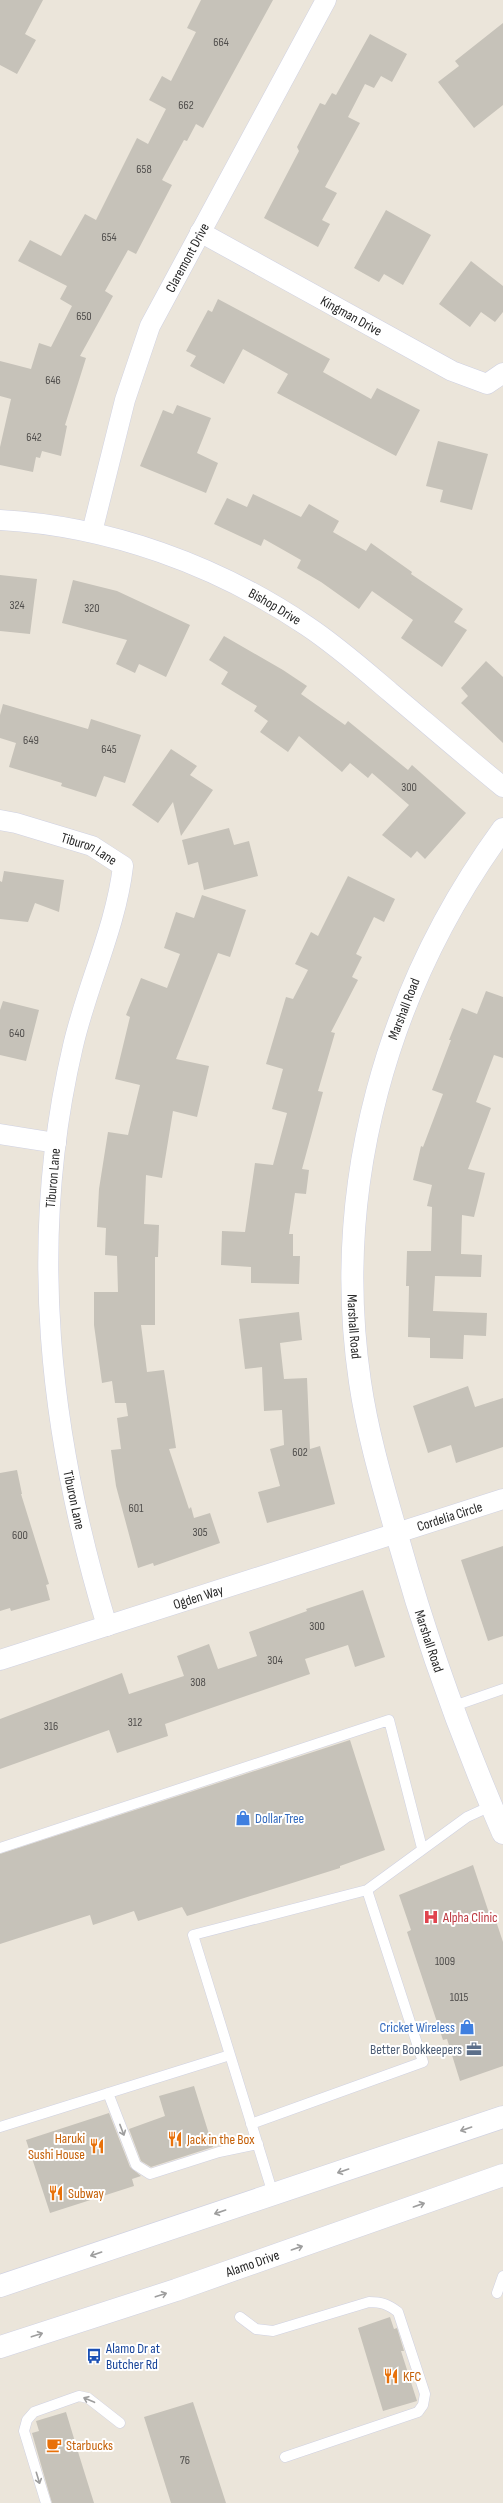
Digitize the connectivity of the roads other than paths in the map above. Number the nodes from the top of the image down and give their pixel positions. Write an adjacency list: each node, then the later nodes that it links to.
1 (326, 0): 2 (street, Claremont Drive)
2 (200, 232): 3 (street, Kingman Drive); 5 (street, Claremont Drive)
3 (503, 373)
4 (0, 520): 5 (street, Bishop Drive)
5 (92, 532): 6 (street, Bishop Drive)
6 (503, 787)
7 (0, 820): 10 (street, Tiburon Lane)
8 (503, 829): 12 (street, Marshall Road)
9 (0, 1134): 10 (street)
10 (56, 1143): 13 (street, Tiburon Lane)
11 (503, 1499): 12 (street, Cordelia Circle)
12 (397, 1533): 13 (street, Ogden Way); 16 (street, Marshall Road)
13 (107, 1626): 14 (street, Ogden Way)
14 (0, 1660)
15 (503, 1689): 16 (lane)
16 (452, 1707): 17 (street, Marshall Road)
17 (491, 1806): 18 (street, Marshall Road); 20 (lane)
18 (503, 1833)
19 (0, 1848): 20 (lane)
20 (422, 1848): 21 (lane)
21 (367, 1890): 22 (lane); 25 (lane)
22 (230, 2055): 23 (lane); 25 (lane)
23 (108, 2093): 26 (lane); 27 (lane, one-way to 27)
24 (503, 2116): 29 (street, one-way to 29)
25 (251, 2124): 27 (lane)
26 (0, 2127)
27 (258, 2144): 29 (lane)
28 (503, 2175): 34 (street, Alamo Drive, one-way to 28)
29 (273, 2194): 31 (street, one-way to 31)
30 (503, 2276): 32 (lane)
31 (0, 2286)
32 (497, 2293)
33 (240, 2317): 36 (lane)
34 (0, 2347)
35 (120, 2423): 37 (lane, one-way to 37)
36 (285, 2457)
37 (46, 2503)

